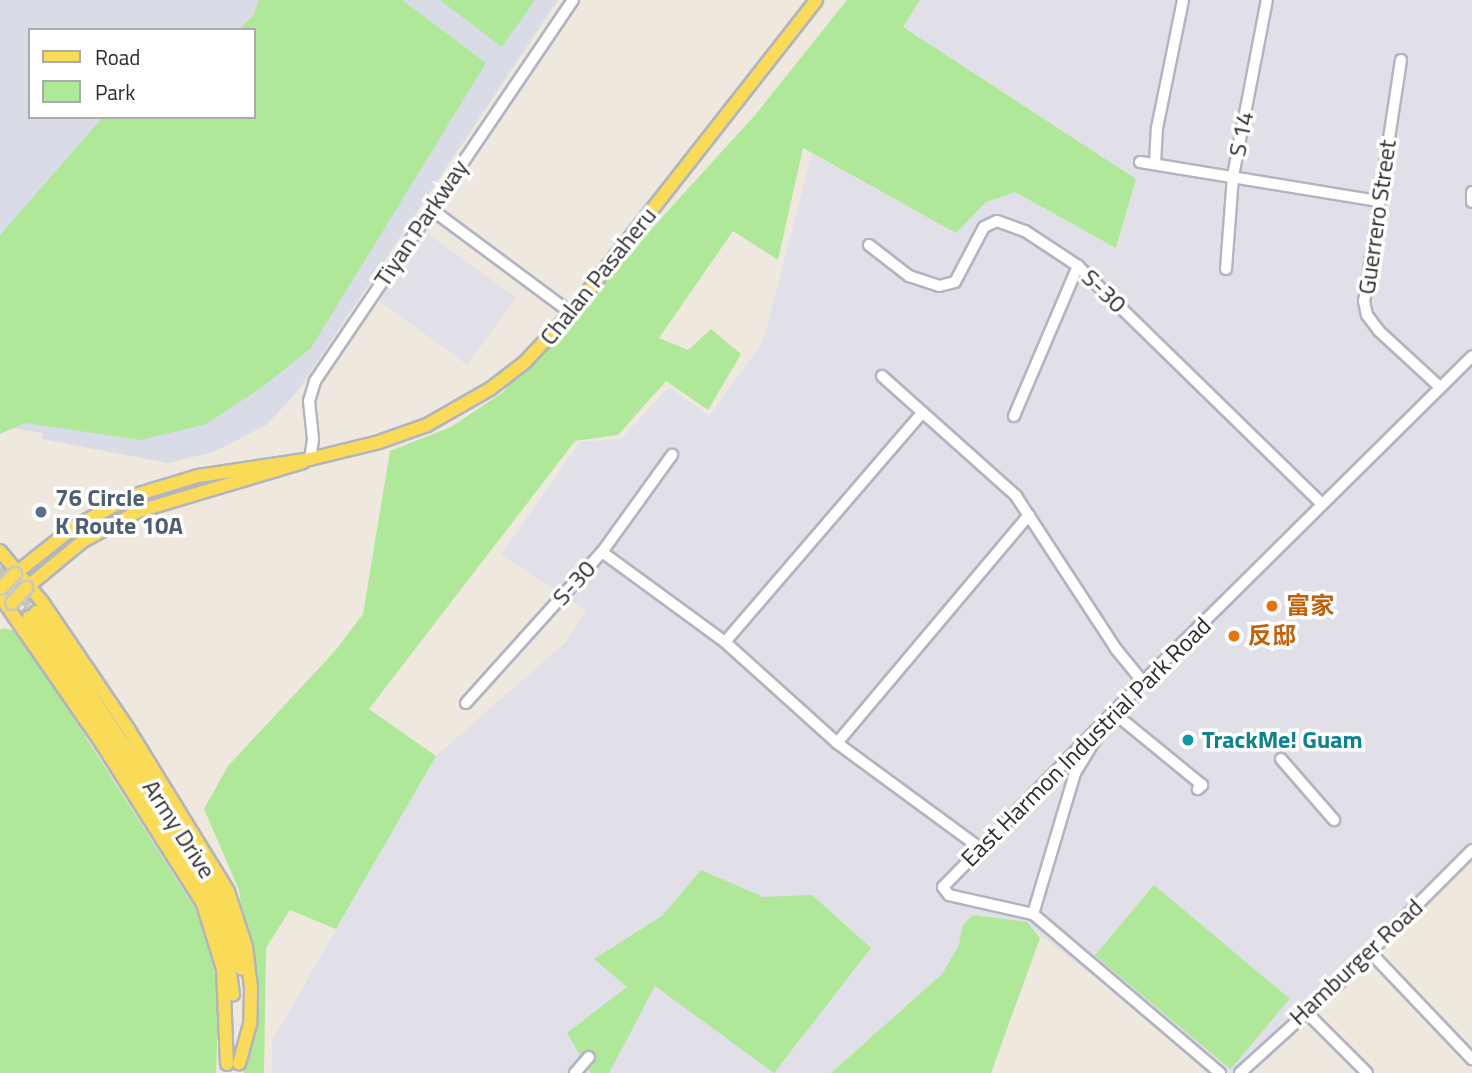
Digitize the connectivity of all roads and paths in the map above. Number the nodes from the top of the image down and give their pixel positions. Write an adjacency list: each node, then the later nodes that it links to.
1 (573, 0): 12 (street, Tiyan Parkway)
2 (816, 0): 16 (main road, Chalan Pasaheru)
3 (1183, 0): 7 (street)
4 (1267, 0): 8 (street, S 14)
5 (1401, 60): 10 (street, Guerrero Street)
6 (1140, 162): 7 (street)
7 (1155, 164): 8 (street)
8 (1233, 176): 10 (street); 15 (street, S 14)
9 (1472, 192): 11 (street)
10 (1379, 201): 19 (street, Guerrero Street)
11 (1472, 202)
12 (431, 209): 16 (street); 23 (street, Tiyan Parkway)
13 (869, 244): 14 (street, S-30)
14 (1078, 266): 21 (street); 24 (street, S-30)
15 (1226, 269)
16 (571, 313): 23 (main road, Chalan Pasaheru)
17 (1472, 356): 19 (street, East Harmon Industrial Park Road)
18 (883, 376): 20 (street)
19 (1440, 387): 24 (street, East Harmon Industrial Park Road)
20 (923, 412): 25 (street); 33 (street)
21 (1014, 416)
22 (673, 455): 27 (street, S-30)
23 (310, 459): 28 (main road, Chalan Pasaheru); 29 (main road, Chalan Pasaheru)
24 (1322, 504): 34 (street, East Harmon Industrial Park Road)
25 (1029, 515): 34 (street); 37 (street)
26 (0, 551): 28 (main road)
27 (602, 552): 33 (street); 35 (street, S-30)
28 (17, 572): 29 (main road); 30 (main road, Chalan Pasaheru, bridge)
29 (28, 586): 31 (main road, Chalan Pasaheru, bridge); 48 (main road)
30 (0, 588)
31 (5, 606): 48 (main road)
32 (33, 615): 48 (main road, Army Drive)
33 (725, 642): 37 (street)
34 (1143, 682): 36 (street, East Harmon Industrial Park Road)
35 (466, 704)
36 (1114, 713): 39 (street); 41 (street, East Harmon Industrial Park Road); 43 (street)
37 (838, 743): 41 (street)
38 (1280, 759): 40 (street)
39 (1198, 789)
40 (1334, 820)
41 (980, 848): 43 (street, East Harmon Industrial Park Road)
42 (1472, 850): 44 (street, Hamburger Road)
43 (1033, 914): 50 (street, East Harmon Industrial Park Road)
44 (1370, 952): 45 (street, Hamburger Road); 47 (street)
45 (1306, 1012): 51 (street, Hamburger Road); 52 (street)
46 (589, 1057): 49 (street)
47 (1472, 1059)
48 (233, 1069)
49 (575, 1073)
50 (1220, 1073)
51 (1240, 1073)
52 (1367, 1073)

